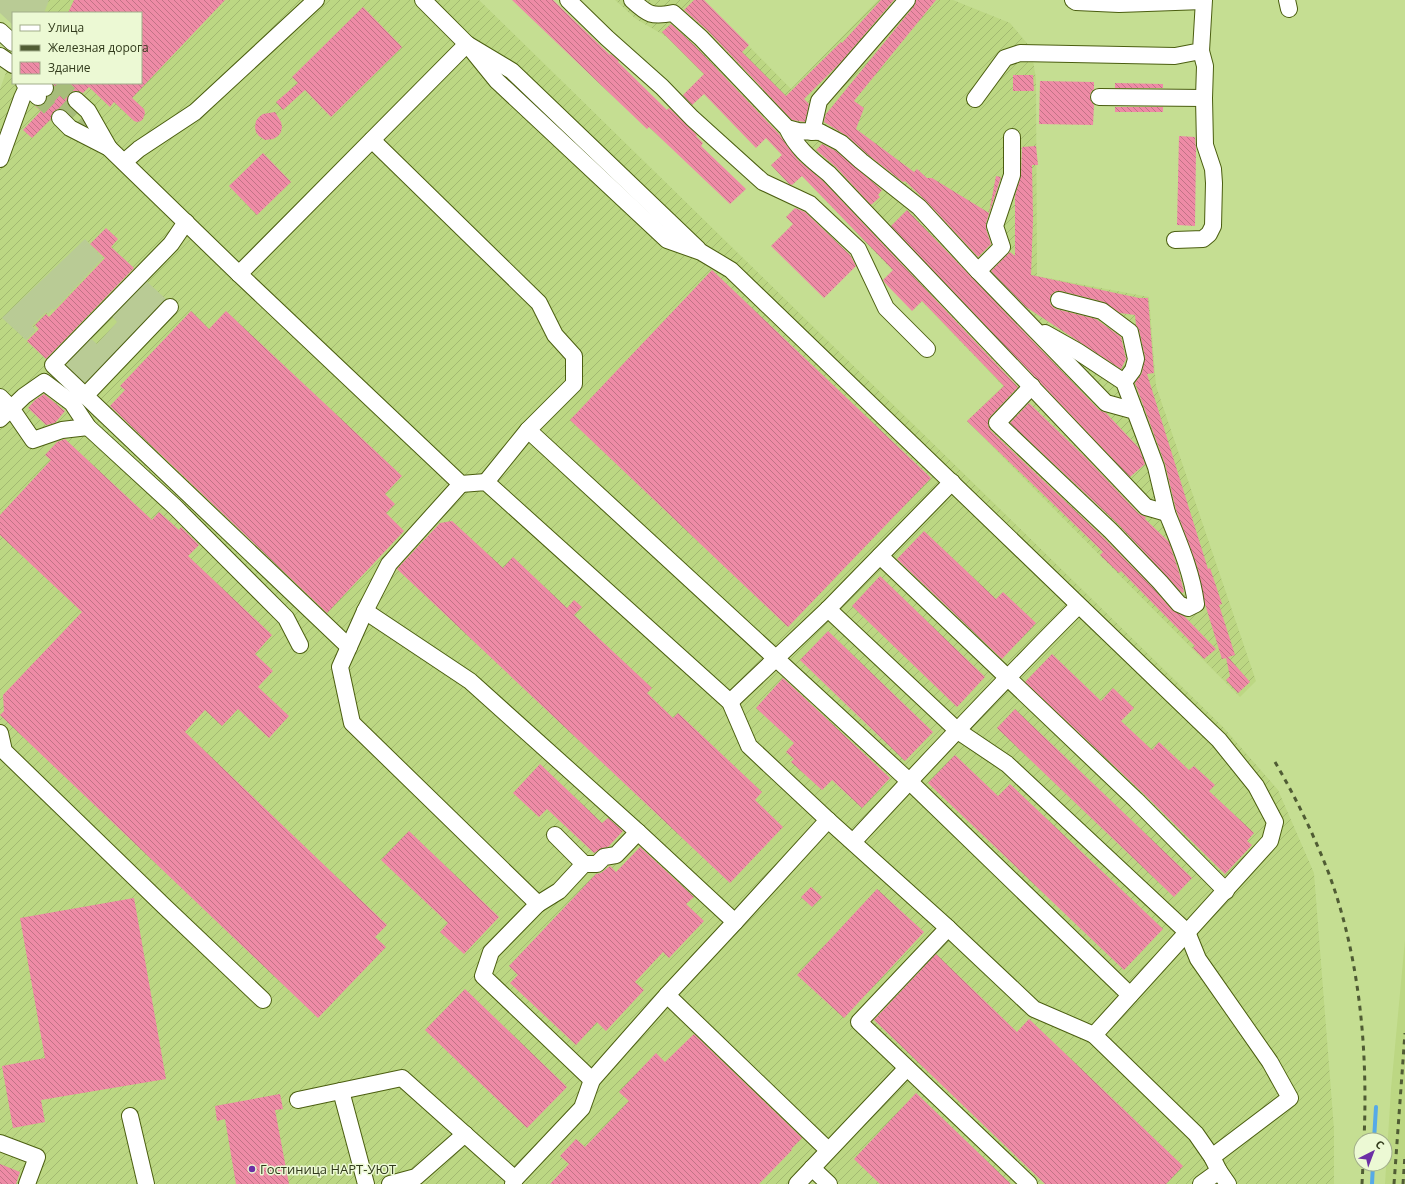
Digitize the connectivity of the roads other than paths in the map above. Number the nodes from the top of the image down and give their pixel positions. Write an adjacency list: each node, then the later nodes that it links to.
1 (316, 0): 26 (street)
2 (423, 0): 10 (street)
3 (568, 0): 34 (street)
4 (632, 0): 20 (street)
5 (907, 0): 21 (street)
6 (1073, 0): 7 (street)
7 (1204, 1): 11 (street)
8 (0, 31): 9 (street)
9 (12, 42)
10 (467, 44): 23 (street); 43 (street)
11 (1201, 51): 16 (street); 17 (street)
12 (0, 56): 13 (street)
13 (12, 64)
14 (34, 87): 25 (street)
15 (1099, 97): 16 (street)
16 (1204, 98): 28 (street)
17 (975, 99)
18 (76, 100): 24 (street)
19 (60, 118): 24 (street)
20 (787, 128): 21 (street); 36 (street)
21 (812, 132): 29 (street)
22 (1012, 137): 29 (street)
23 (372, 140): 30 (street); 41 (street)
24 (109, 148): 26 (street)
25 (0, 159)
26 (124, 162): 27 (street)
27 (186, 222): 30 (street); 37 (street)
28 (1175, 240)
29 (978, 271): 33 (street)
30 (239, 274): 44 (street)
31 (1059, 300): 35 (street)
32 (170, 307): 37 (street)
33 (1028, 323): 35 (street); 39 (street)
34 (927, 349)
35 (1124, 382): 39 (street)
36 (1032, 386): 45 (street); 45 (street)
37 (85, 396): 51 (street)
38 (4, 408): 40 (street); 40 (street)
39 (1135, 411): 45 (street)
40 (88, 427): 50 (street)
41 (528, 430): 42 (street); 52 (street)
42 (486, 482): 44 (street); 54 (street)
43 (952, 482): 46 (street); 47 (street)
44 (462, 484): 49 (street)
45 (1167, 513)
46 (880, 556): 48 (street); 53 (street)
47 (1078, 606): 53 (street); 63 (street)
48 (828, 609): 52 (street); 55 (street)
49 (365, 611): 51 (street); 59 (street)
50 (300, 645)
51 (349, 647): 64 (street)
52 (777, 658): 54 (street); 57 (street)
53 (1008, 676): 55 (street); 63 (street)
54 (730, 702): 58 (street)
55 (958, 731): 57 (street); 67 (street)
56 (0, 733): 70 (street)
57 (909, 782): 61 (street); 69 (street)
58 (828, 820): 61 (street); 65 (street)
59 (638, 832): 62 (street); 65 (street)
60 (555, 835): 62 (street)
61 (852, 842): 66 (street)
62 (584, 864): 64 (street)
63 (1226, 891): 67 (street)
64 (538, 904): 73 (street)
65 (736, 922): 68 (street)
66 (948, 928): 71 (street); 72 (street)
67 (1187, 932): 69 (street); 80 (street)
68 (667, 994): 73 (street); 79 (street)
69 (1130, 995): 71 (street)
70 (263, 1000)
71 (1094, 1035): 80 (street)
72 (907, 1068): 79 (street); 90 (street)
73 (592, 1080): 83 (street)
74 (341, 1091): 75 (street); 77 (street); 86 (street)
75 (298, 1100)
76 (130, 1116): 85 (street)
77 (465, 1134): 83 (street); 87 (street)
78 (0, 1143): 84 (street)
79 (828, 1150): 81 (street)
80 (1212, 1157): 82 (street)
81 (812, 1168): 88 (street); 89 (street)
82 (1223, 1178): 91 (street)
83 (514, 1181)
84 (27, 1184)
85 (146, 1184)
86 (366, 1184)
87 (390, 1184)
88 (797, 1184)
89 (829, 1184)
90 (1029, 1184)
91 (1202, 1184)

